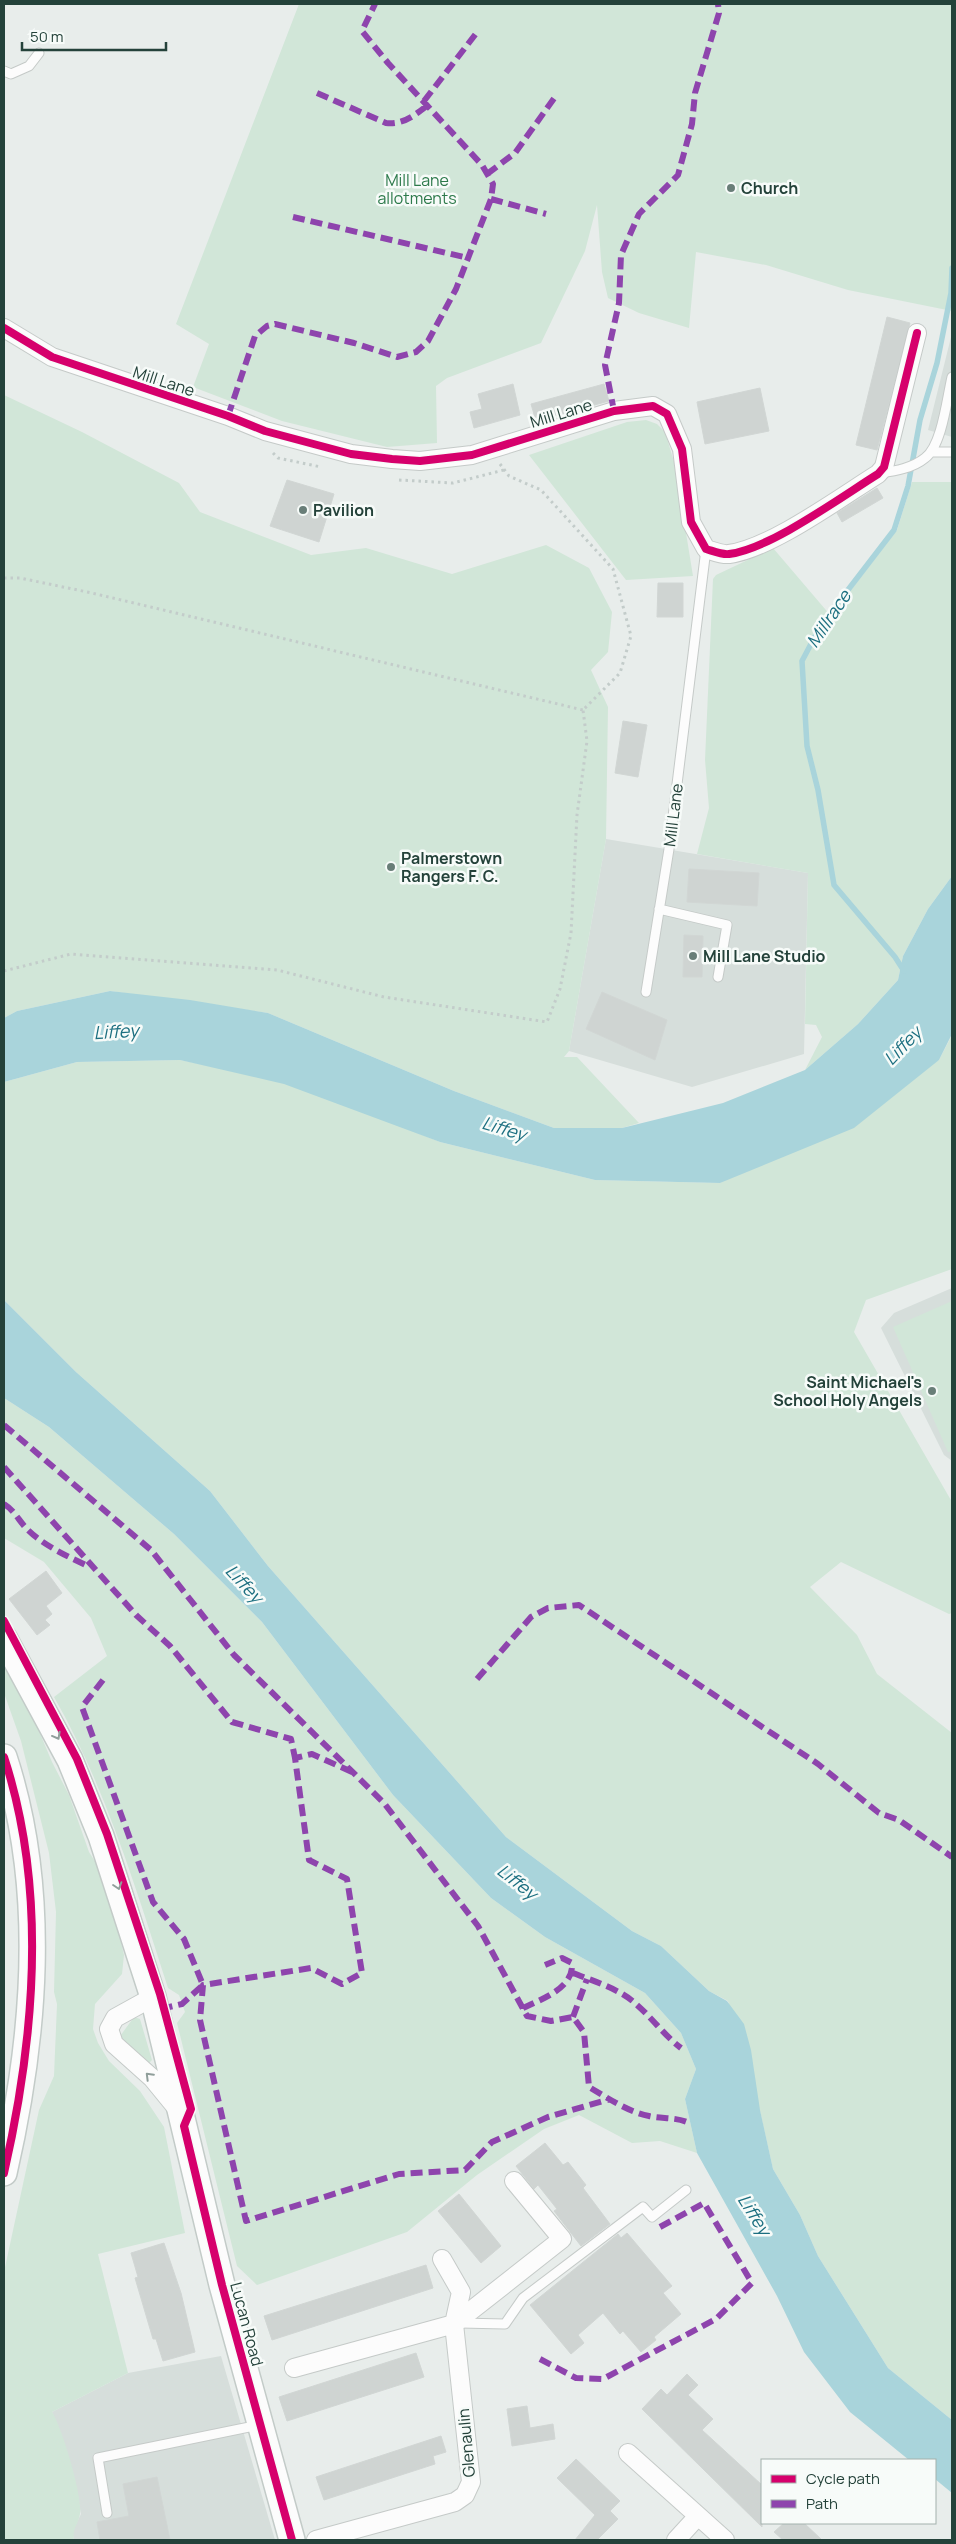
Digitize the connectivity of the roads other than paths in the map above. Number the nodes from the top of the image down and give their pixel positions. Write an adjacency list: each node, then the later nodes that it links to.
1 (39, 53): 2 (lane)
2 (4, 70)
3 (4, 328): 9 (street, Mill Lane)
4 (917, 332): 8 (street)
5 (952, 377): 6 (lane)
6 (931, 452): 7 (lane); 8 (lane)
7 (952, 452)
8 (878, 474): 9 (street)
9 (706, 549): 10 (lane, Mill Lane)
10 (659, 909): 11 (lane); 12 (lane, Mill Lane)
11 (718, 977)
12 (646, 992)
13 (4, 1638): 15 (main road, one-way to 15)
14 (4, 1757): 17 (main road)
15 (153, 1996): 16 (main road, Lucan Road); 16 (street, Lucan Road, one-way to 15)
16 (180, 2113): 23 (main road, Lucan Road)
17 (4, 2174)
18 (514, 2182): 21 (street)
19 (686, 2190): 21 (lane)
20 (442, 2260): 21 (street, Glenaulin)
21 (454, 2324): 22 (street); 28 (street, Glenaulin)
22 (294, 2368)
23 (260, 2425): 25 (lane); 27 (main road, Lucan Road)
24 (628, 2453): 26 (street)
25 (107, 2513)
26 (698, 2516): 29 (street); 30 (street)
27 (292, 2540)
28 (316, 2540)
29 (676, 2540)
30 (725, 2540)

